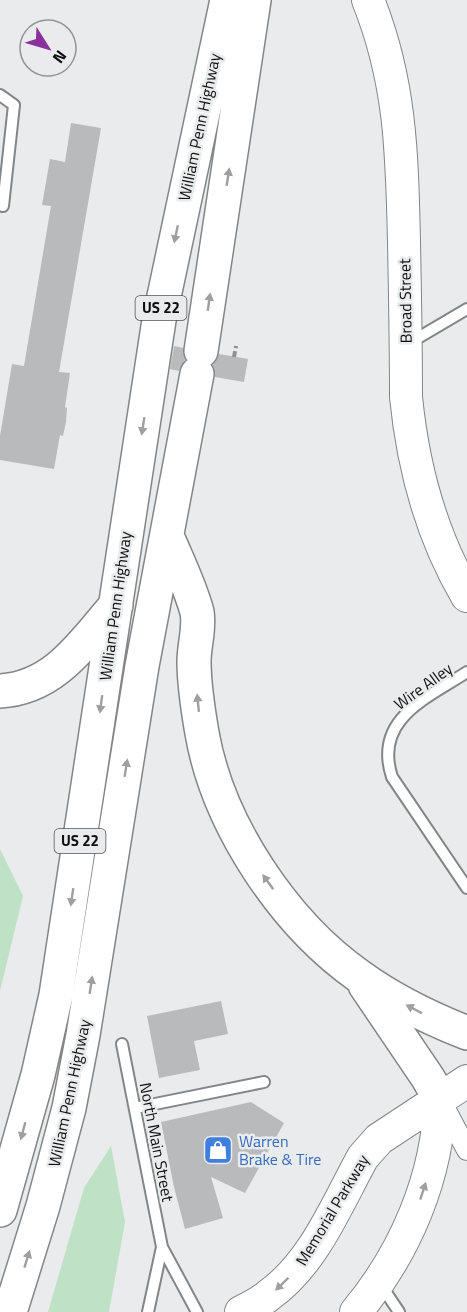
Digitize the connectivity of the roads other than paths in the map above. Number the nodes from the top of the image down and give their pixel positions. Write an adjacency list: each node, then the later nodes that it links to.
1 (227, 0): 10 (highway, William Penn Highway / US 22, one-way to 10)
2 (254, 0): 8 (highway, William Penn Highway / US 22, one-way to 2)
3 (368, 0): 7 (main road, Broad Street)
4 (0, 95): 5 (lane)
5 (0, 205)
6 (467, 309): 7 (lane)
7 (406, 345): 9 (main road, Broad Street)
8 (167, 536): 14 (highway, one-way to 8); 25 (highway, William Penn Highway / US 22, one-way to 8)
9 (465, 589)
10 (116, 605): 12 (highway); 22 (highway, William Penn Highway / US 22, one-way to 22)
11 (467, 672): 13 (lane, Wire Alley)
12 (0, 691)
13 (467, 888)
14 (359, 976): 15 (highway, one-way to 14); 19 (highway)
15 (467, 1033)
16 (122, 1044): 20 (lane, North Main Street)
17 (467, 1081): 19 (main road, Memorial Parkway)
18 (264, 1082): 20 (lane)
19 (440, 1099): 21 (street); 24 (main road, one-way to 19); 28 (main road, Memorial Parkway, one-way to 28)
20 (135, 1108): 23 (lane, North Main Street)
21 (467, 1150)
22 (0, 1210)
23 (162, 1246): 26 (lane); 27 (lane)
24 (379, 1282): 29 (main road); 30 (lane)
25 (10, 1312)
26 (148, 1312)
27 (197, 1312)
28 (241, 1312)
29 (356, 1312)
30 (399, 1312)

